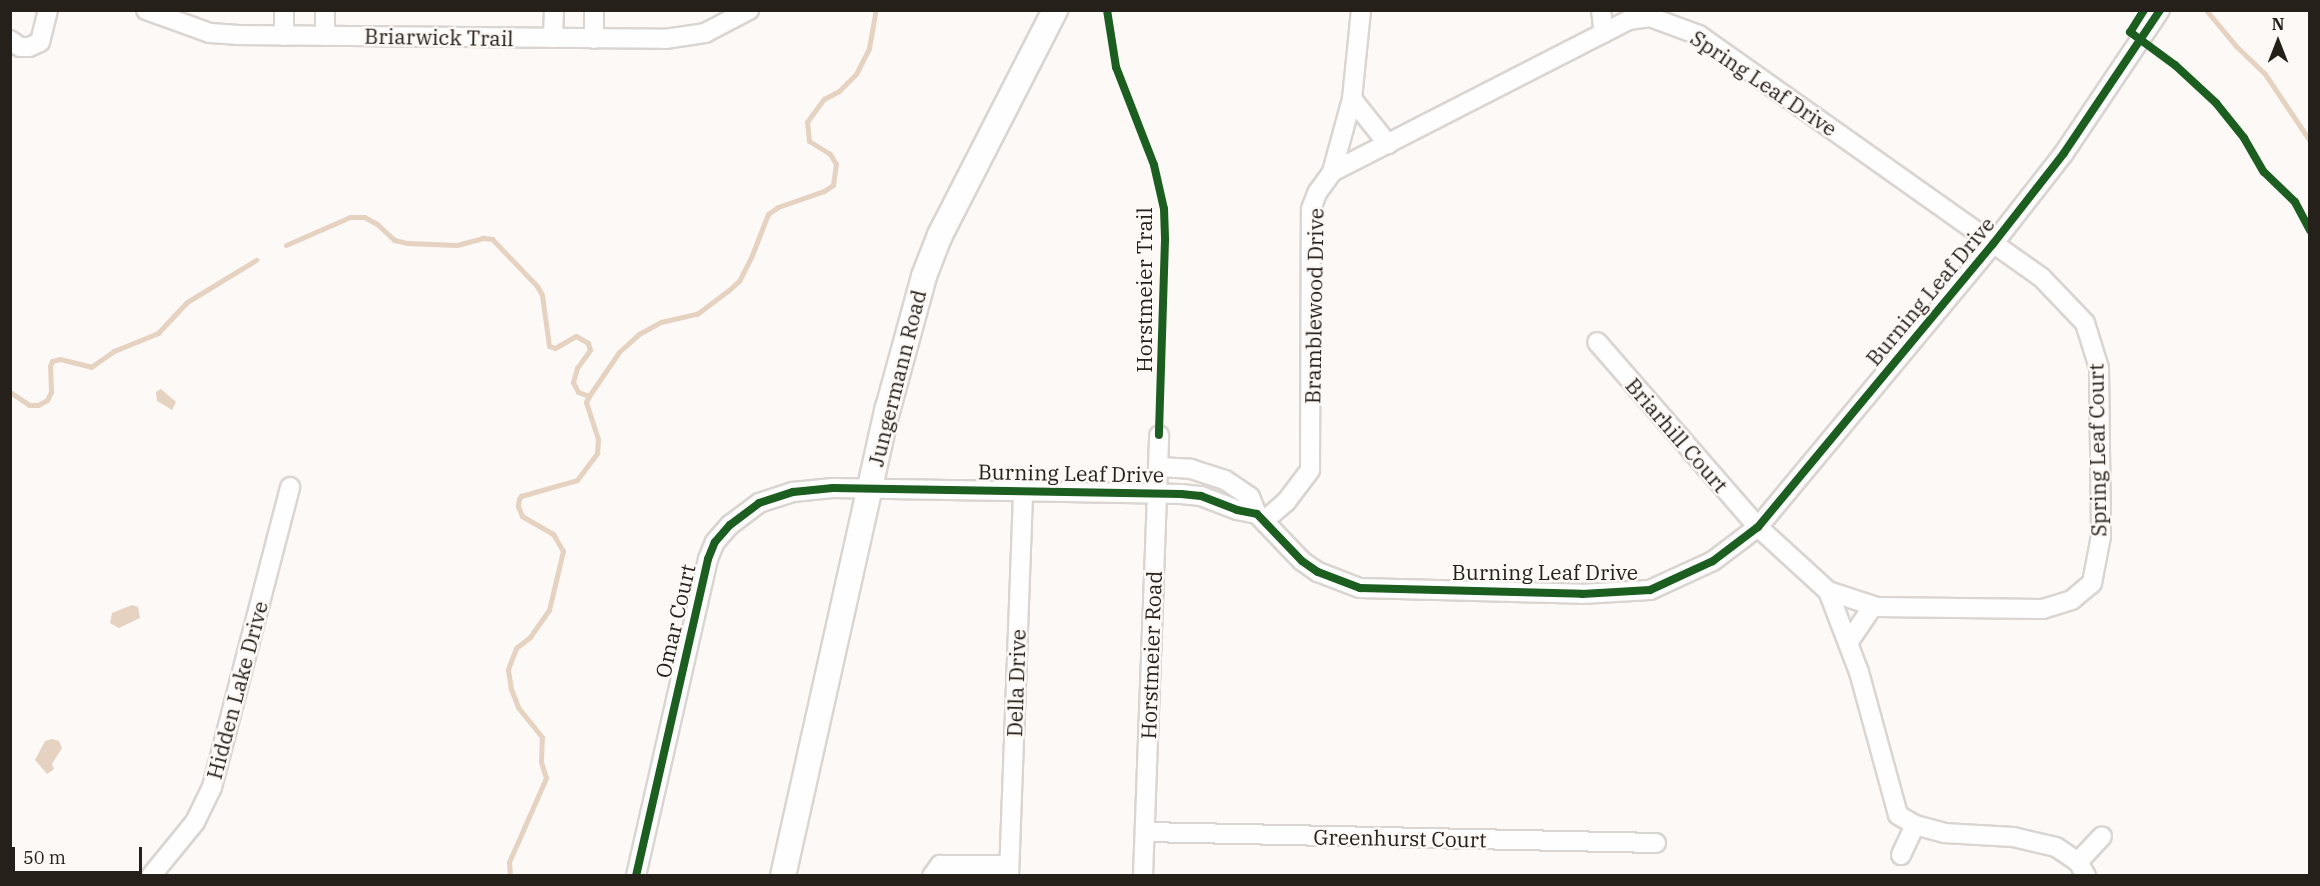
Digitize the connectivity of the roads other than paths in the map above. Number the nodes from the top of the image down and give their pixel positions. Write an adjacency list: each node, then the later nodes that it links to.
1 (48, 10): 17 (street)
2 (146, 10): 13 (street, Briarwick Trail)
3 (284, 10): 13 (street)
4 (325, 10): 14 (street)
5 (554, 10): 15 (street)
6 (594, 10): 16 (street)
7 (749, 10): 16 (street, Briarwick Trail)
8 (1361, 10): 18 (street, Bramblewood Drive)
9 (1601, 10): 12 (street)
10 (2160, 10): 21 (street, Burning Leaf Drive)
11 (1048, 13): 26 (main road, Jungermann Road)
12 (1604, 33): 19 (street, Spring Leaf Drive); 21 (street, Spring Leaf Drive)
13 (284, 36): 14 (street, Briarwick Trail)
14 (325, 36): 15 (street, Briarwick Trail)
15 (553, 38): 16 (street, Briarwick Trail)
16 (594, 39)
17 (10, 40)
18 (1352, 99): 19 (street); 20 (street, Bramblewood Drive)
19 (1388, 144): 20 (street, Spring Leaf Drive)
20 (1332, 172): 29 (street, Bramblewood Drive)
21 (1993, 243): 30 (street, Burning Leaf Drive); 32 (street, Spring Leaf Court)
22 (1597, 342): 30 (street, Briarhill Court)
23 (1159, 435): 24 (street, Horstmeier Road)
24 (1158, 467): 28 (street, Horstmeier Road); 29 (street, Burning Leaf Drive)
25 (290, 487): 41 (street, Hidden Lake Drive)
26 (869, 489): 27 (street, Burning Leaf Drive); 42 (street, Omar Court); 43 (main road, Jungermann Road)
27 (1023, 490): 28 (street, Burning Leaf Drive); 40 (street, Della Drive)
28 (1157, 492): 29 (street, Burning Leaf Drive); 35 (street, Horstmeier Road)
29 (1261, 517): 30 (street, Burning Leaf Drive)
30 (1758, 527): 31 (street, Spring Leaf Court)
31 (1828, 591): 32 (street, Spring Leaf Court); 33 (street)
32 (1873, 606): 33 (street)
33 (1848, 643): 34 (street)
34 (1915, 825): 38 (street); 39 (street)
35 (1145, 832): 37 (street, Greenhurst Court); 45 (street, Horstmeier Road)
36 (2102, 836): 39 (street)
37 (1656, 843)
38 (1901, 855)
39 (2082, 868)
40 (1009, 870): 44 (street)
41 (151, 876)
42 (636, 876)
43 (783, 876)
44 (932, 876)
45 (1143, 876)

